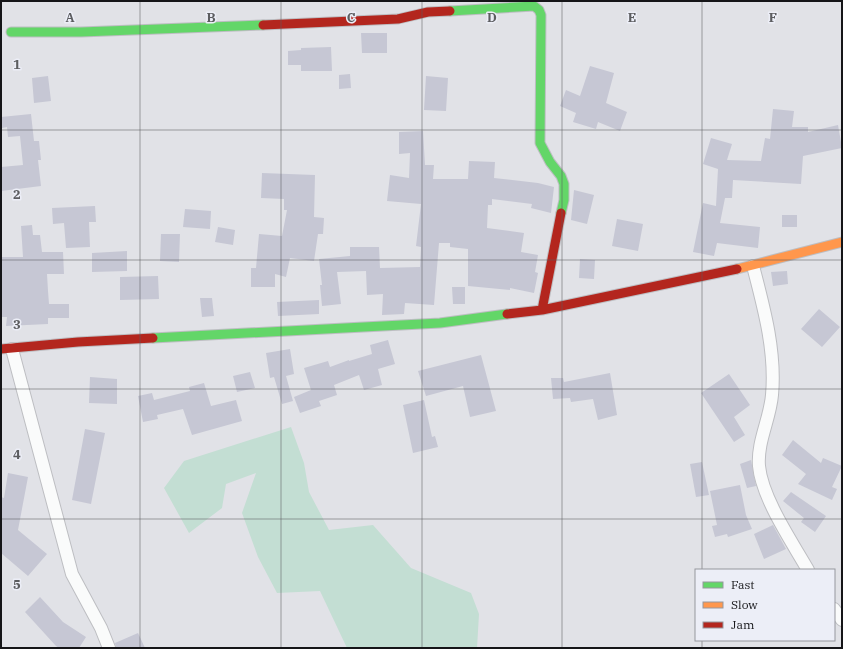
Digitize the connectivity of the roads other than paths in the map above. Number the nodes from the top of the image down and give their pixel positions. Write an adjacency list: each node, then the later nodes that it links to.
1 (11, 32): 4 (street)
2 (842, 242): 3 (street)
3 (753, 266): 4 (street); 6 (street)
4 (542, 310): 5 (street)
5 (7, 349): 9 (street)
6 (807, 569)
7 (835, 610): 8 (street)
8 (842, 620)
9 (109, 648)

